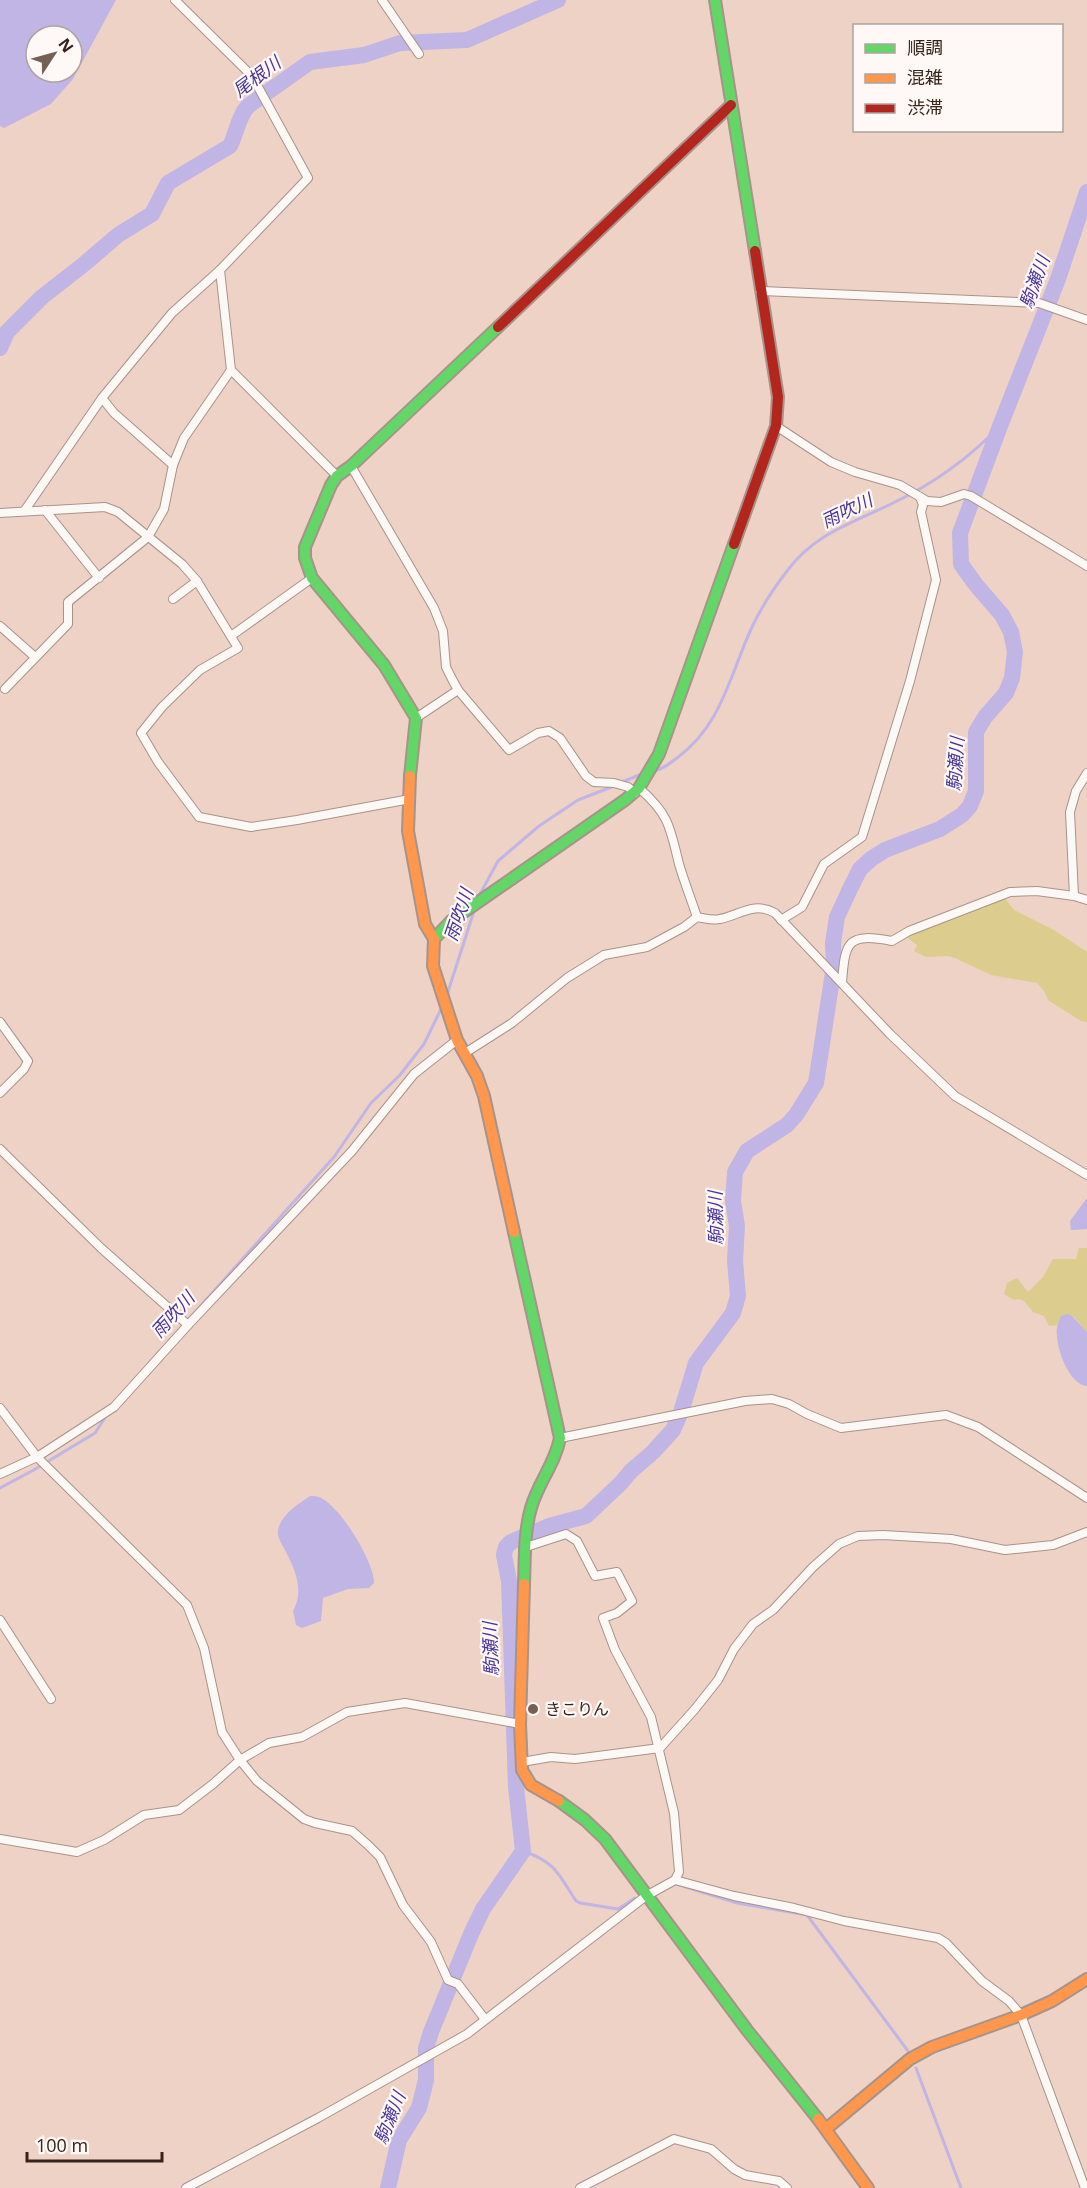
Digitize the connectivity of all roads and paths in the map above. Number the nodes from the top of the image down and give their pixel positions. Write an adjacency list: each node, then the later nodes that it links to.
1 (175, 0): 6 (street)
2 (382, 0): 4 (street)
3 (715, 0): 5 (street)
4 (419, 54)
5 (731, 105): 7 (street); 13 (street)
6 (220, 270): 9 (street); 10 (street)
7 (760, 291): 8 (street); 11 (street)
8 (1087, 320)
9 (231, 370): 12 (street); 14 (street)
10 (102, 398): 12 (street); 16 (street)
11 (776, 426): 15 (street); 32 (street)
12 (173, 465): 19 (street)
13 (351, 466): 14 (street); 29 (street)
14 (337, 476): 22 (street)
15 (916, 494): 20 (street); 37 (street)
16 (25, 510): 17 (street); 18 (street)
17 (45, 510): 19 (street); 21 (street)
18 (0, 513)
19 (148, 537): 21 (street); 23 (street)
20 (1087, 567)
21 (99, 578): 27 (street)
22 (312, 578): 26 (street); 30 (street)
23 (197, 581): 24 (street); 26 (street)
24 (173, 599)
25 (0, 626): 27 (street)
26 (231, 636): 33 (street)
27 (34, 657): 28 (street)
28 (5, 689)
29 (458, 690): 30 (street); 32 (street)
30 (416, 718): 33 (street)
31 (1087, 773): 34 (street)
32 (636, 788): 36 (street); 38 (street)
33 (410, 799): 38 (street)
34 (1074, 896): 35 (street); 39 (street)
35 (1087, 900)
36 (697, 916): 37 (street); 42 (street)
37 (781, 920): 39 (street)
38 (434, 939): 41 (street)
39 (840, 981): 45 (street)
40 (0, 1022): 43 (street)
41 (457, 1040): 42 (street); 46 (street)
42 (465, 1053): 48 (street)
43 (0, 1093)
44 (0, 1149): 46 (street)
45 (1087, 1175)
46 (188, 1325): 49 (street)
47 (0, 1408): 49 (street)
48 (560, 1438): 51 (street); 53 (street)
49 (37, 1457): 50 (street); 58 (street)
50 (0, 1474)
51 (1087, 1498)
52 (1087, 1532): 57 (street)
53 (526, 1545): 56 (street); 57 (street)
54 (0, 1620): 55 (street)
55 (51, 1699)
56 (520, 1724): 58 (street); 59 (street)
57 (660, 1748): 59 (street); 61 (street)
58 (240, 1760): 60 (street); 65 (street)
59 (522, 1762): 62 (street)
60 (0, 1839)
61 (675, 1880): 62 (street); 64 (street)
62 (646, 1896): 65 (street); 66 (street)
63 (1087, 1979): 64 (street)
64 (1021, 2015): 66 (street); 71 (street)
65 (484, 2018): 67 (street)
66 (825, 2129): 70 (street)
67 (186, 2188)
68 (580, 2188): 69 (street)
69 (787, 2188)
70 (868, 2188)
71 (1085, 2188)

